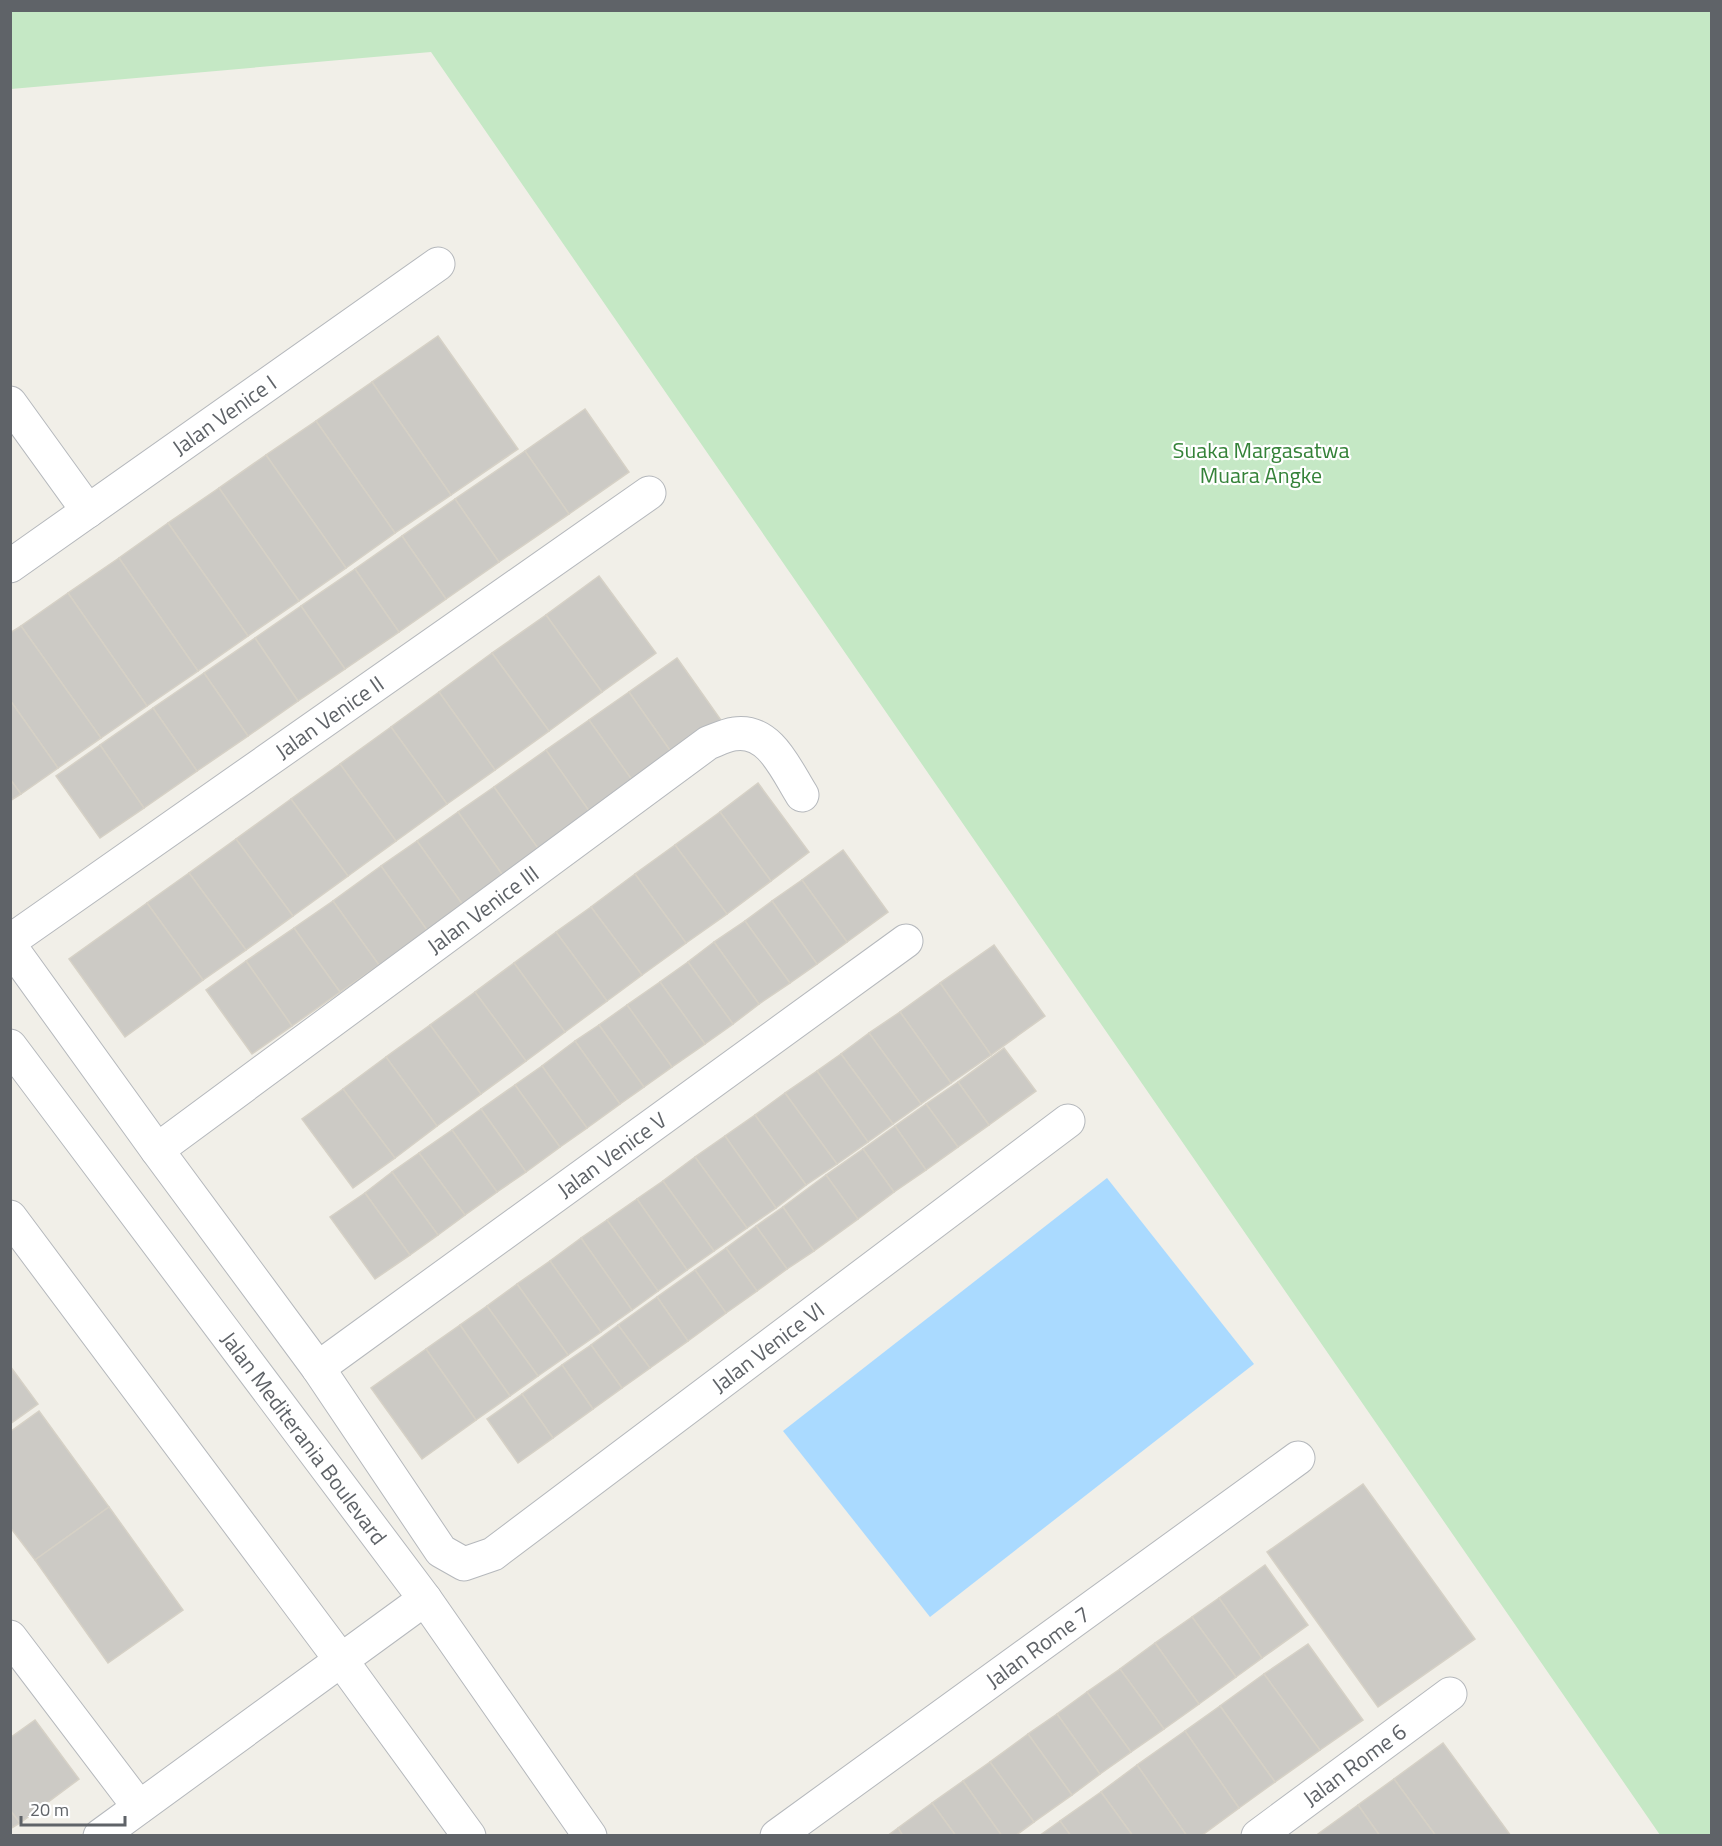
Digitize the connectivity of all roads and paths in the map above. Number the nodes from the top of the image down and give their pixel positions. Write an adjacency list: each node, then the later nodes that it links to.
1 (438, 264): 4 (street, Jalan Venice I)
2 (10, 403): 4 (street)
3 (649, 493): 8 (street, Jalan Venice II)
4 (88, 511): 5 (street, Jalan Venice I)
5 (10, 566)
6 (802, 795): 11 (street, Jalan Venice III)
7 (906, 941): 13 (street, Jalan Venice V)
8 (10, 943): 11 (street)
9 (10, 1046): 15 (street, Jalan Mediterania Boulevard)
10 (1068, 1121): 13 (street, Jalan Venice VI)
11 (158, 1150): 13 (street)
12 (10, 1216): 17 (street)
13 (318, 1368)
14 (1298, 1458): 23 (street, Jalan Rome 7)
15 (425, 1599): 17 (street); 22 (street, Jalan Mediterania Boulevard)
16 (10, 1637): 19 (street)
17 (341, 1660): 19 (street); 21 (street)
18 (1450, 1694): 24 (street, Jalan Rome 6)
19 (139, 1807): 20 (street)
20 (100, 1836)
21 (469, 1836)
22 (590, 1836)
23 (777, 1836)
24 (1258, 1836)

